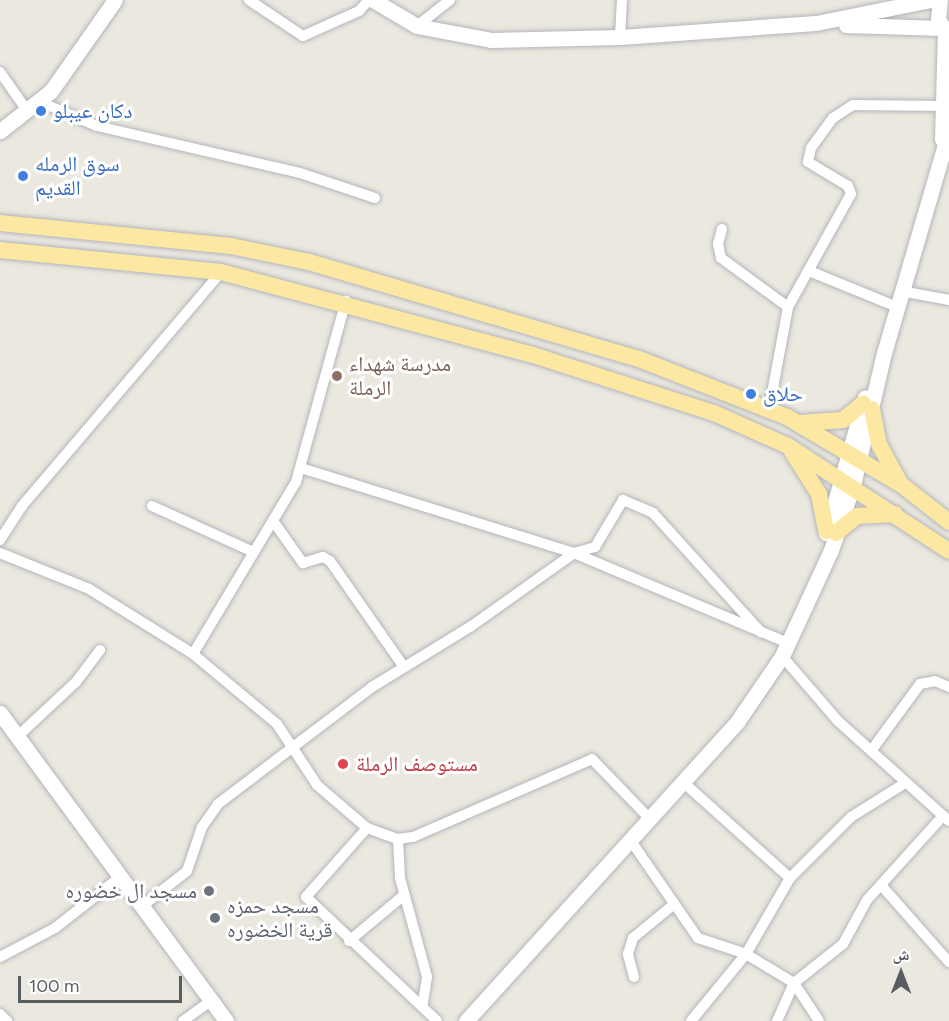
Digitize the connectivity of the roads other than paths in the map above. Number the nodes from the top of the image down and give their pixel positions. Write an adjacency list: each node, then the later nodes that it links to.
1 (115, 0): 13 (street)
2 (249, 0): 3 (street)
3 (371, 0): 9 (street)
4 (450, 0): 9 (street)
5 (622, 0): 11 (street)
6 (940, 0): 10 (street)
7 (920, 1): 8 (street)
8 (816, 23): 10 (street); 11 (street)
9 (417, 26): 11 (street)
10 (945, 32): 14 (street)
11 (620, 37)
12 (0, 72): 15 (street)
13 (40, 102): 15 (street); 19 (street)
14 (946, 106): 18 (street); 23 (street)
15 (28, 112): 17 (street)
16 (949, 130): 18 (street)
17 (0, 131)
18 (940, 154): 25 (street)
19 (375, 198)
20 (0, 223): 31 (main road)
21 (722, 230): 28 (street)
22 (0, 250): 24 (main road)
23 (808, 271): 28 (street); 29 (street)
24 (221, 272): 27 (main road); 43 (street)
25 (901, 291): 26 (street); 29 (street)
26 (949, 300)
27 (346, 301): 33 (main road); 35 (street)
28 (788, 307): 31 (street)
29 (897, 307): 30 (street)
30 (868, 406): 32 (main road); 34 (street); 37 (main road)
31 (770, 409): 32 (main road)
32 (797, 423): 34 (main road)
33 (788, 446): 36 (main road); 42 (main road)
34 (854, 456): 36 (street); 37 (main road)
35 (301, 468): 40 (street); 47 (street)
36 (848, 481): 39 (main road); 42 (street)
37 (903, 486): 41 (main road)
38 (153, 506): 44 (street)
39 (897, 514): 42 (main road); 45 (main road)
40 (273, 521): 44 (street); 52 (street)
41 (949, 522)
42 (831, 532): 50 (street)
43 (0, 540)
44 (251, 551): 51 (street)
45 (949, 551)
46 (0, 553): 51 (street)
47 (574, 553): 48 (street); 48 (street); 52 (street)
48 (760, 632): 50 (street)
49 (100, 650): 55 (street)
50 (785, 650): 57 (street); 58 (street)
51 (193, 654): 56 (street)
52 (404, 667): 56 (street)
53 (949, 687): 57 (street)
54 (0, 713): 55 (street)
55 (18, 736): 65 (street)
56 (293, 747): 62 (street); 70 (street)
57 (871, 751): 59 (street)
58 (683, 782): 61 (street); 66 (street)
59 (904, 783): 60 (street); 66 (street)
60 (946, 818): 67 (street)
61 (651, 820): 63 (street); 64 (street)
62 (367, 828): 63 (street); 71 (street)
63 (398, 839): 68 (street)
64 (631, 841): 69 (street); 84 (street)
65 (120, 877): 70 (street); 73 (street)
66 (790, 878): 72 (street)
67 (881, 885): 74 (street); 76 (street)
68 (404, 895): 71 (street); 78 (street)
69 (673, 905): 72 (street); 75 (street)
70 (141, 907): 77 (street)
71 (349, 941): 78 (street)
72 (746, 954): 76 (street); 85 (street)
73 (0, 957)
74 (949, 962)
75 (634, 977)
76 (794, 983): 86 (street); 87 (street)
77 (209, 1002): 81 (street); 82 (street)
78 (422, 1007): 83 (street)
79 (0, 1014): 80 (street)
80 (7, 1021)
81 (183, 1021)
82 (226, 1021)
83 (436, 1021)
84 (466, 1021)
85 (691, 1021)
86 (777, 1021)
87 (819, 1021)

